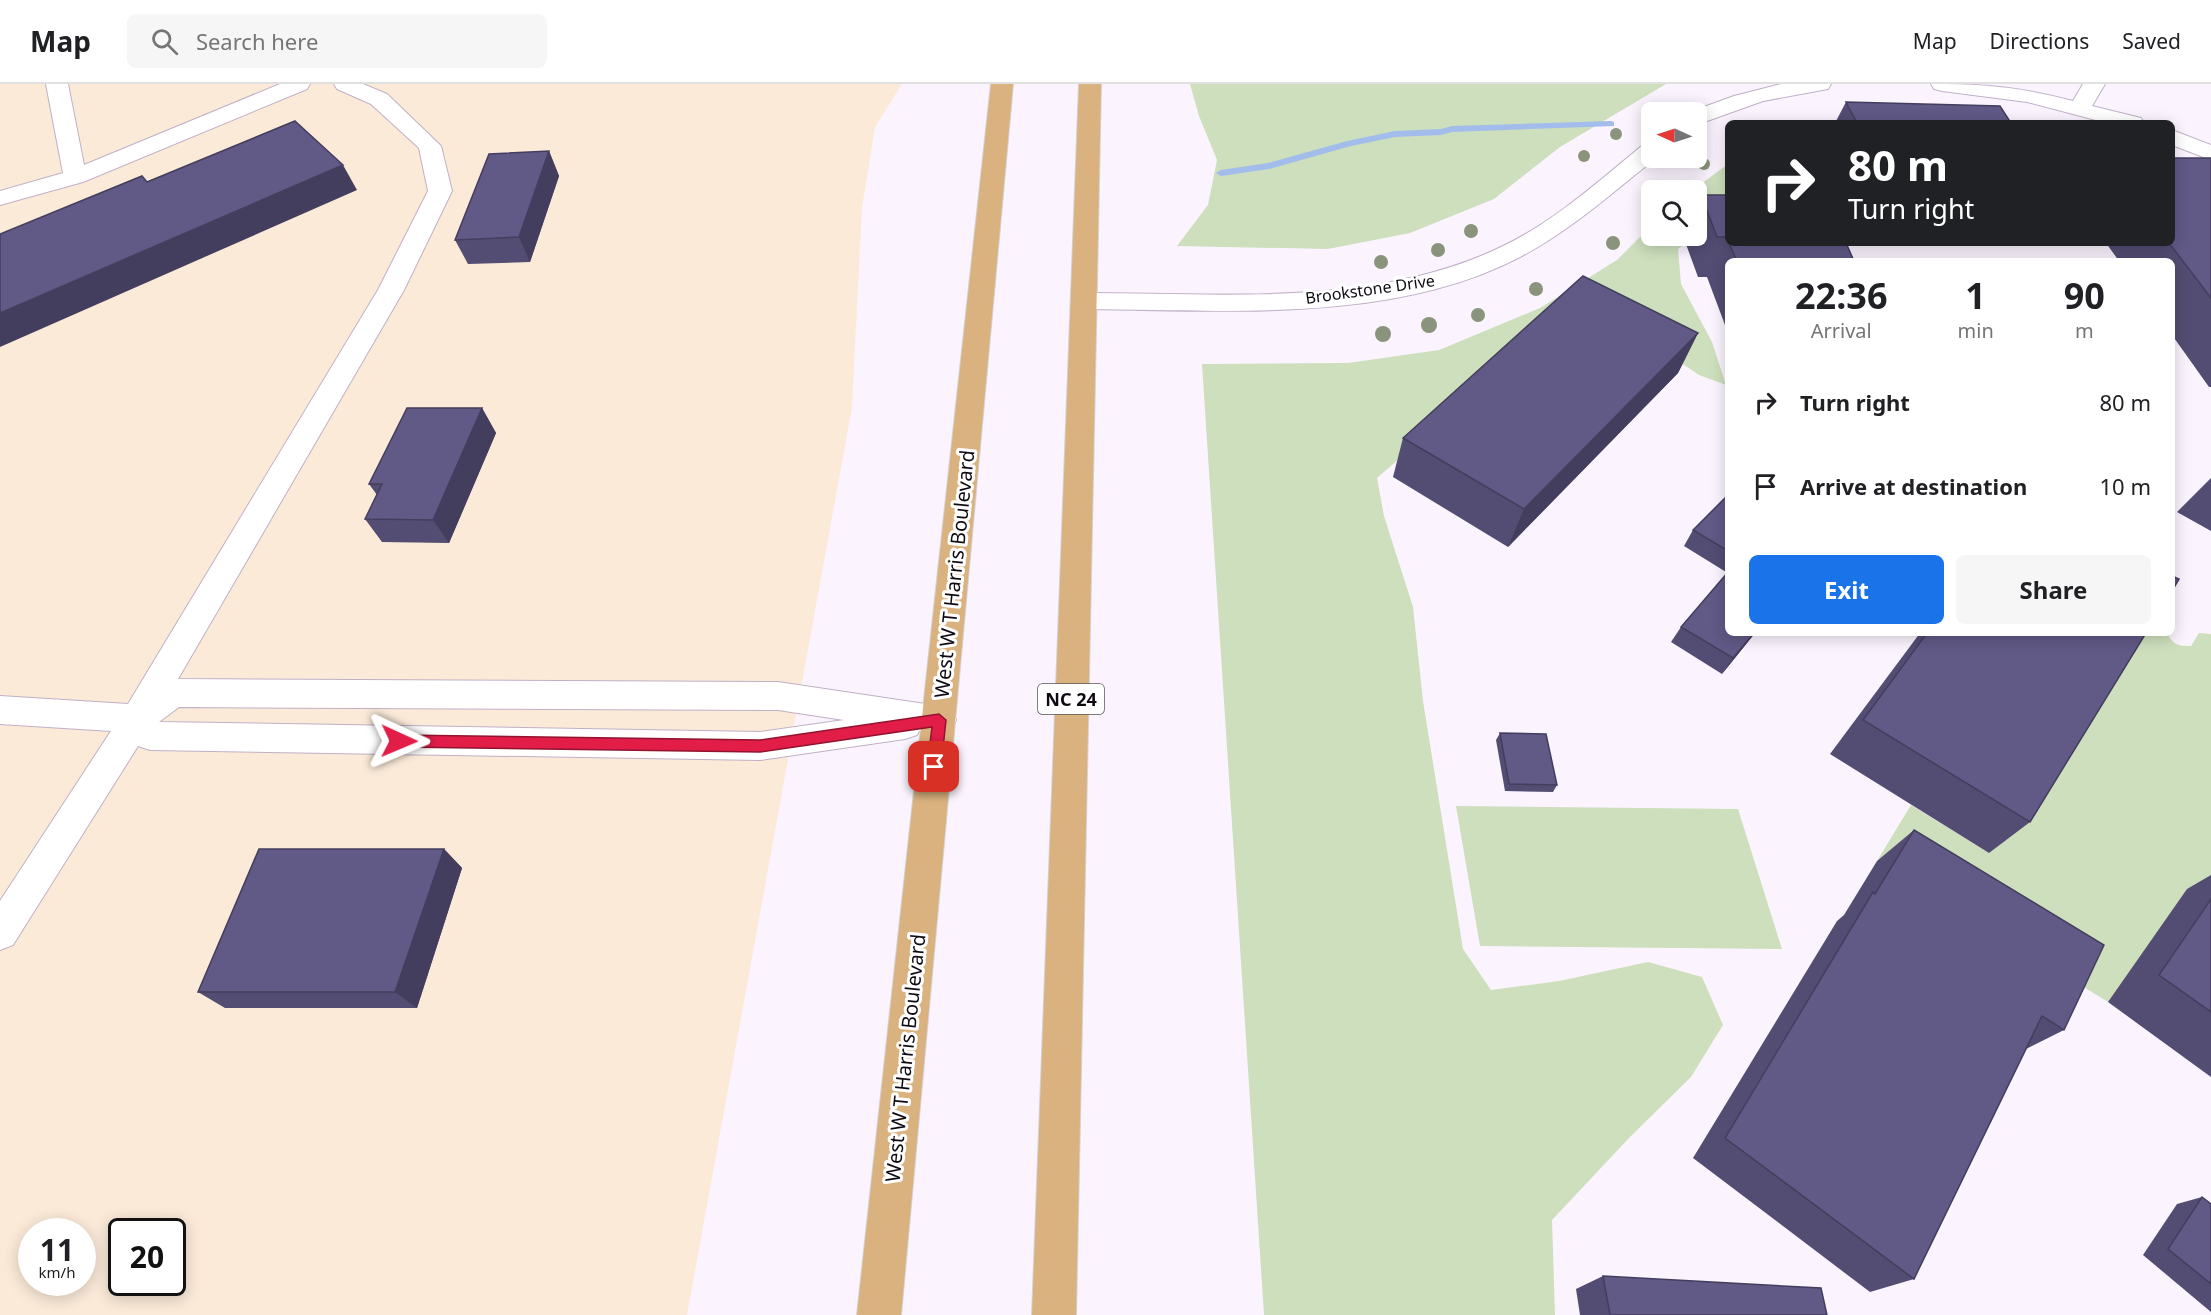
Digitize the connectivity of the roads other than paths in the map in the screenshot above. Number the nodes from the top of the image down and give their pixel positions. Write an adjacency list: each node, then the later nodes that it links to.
1 (57, 84): 15 (street)
2 (299, 84): 15 (street)
3 (345, 84): 19 (street)
4 (1002, 84): 20 (main road, West W T Harris Boulevard)
5 (1090, 84): 17 (main road, NC 24)
6 (1820, 84): 10 (street)
7 (1942, 84): 9 (street)
8 (2094, 84): 9 (street)
9 (2080, 107): 11 (street)
10 (1707, 112)
11 (2123, 120)
12 (2175, 138): 13 (street)
13 (2211, 153)
14 (1641, 158): 17 (street, Brookstone Drive)
15 (75, 177): 16 (street)
16 (0, 198)
17 (1085, 301): 23 (main road, NC 24)
18 (0, 710): 19 (street)
19 (137, 719): 20 (street); 20 (street); 21 (street)
20 (939, 720): 22 (main road, West W T Harris Boulevard)
21 (0, 933)
22 (879, 1315)
23 (1054, 1315)

